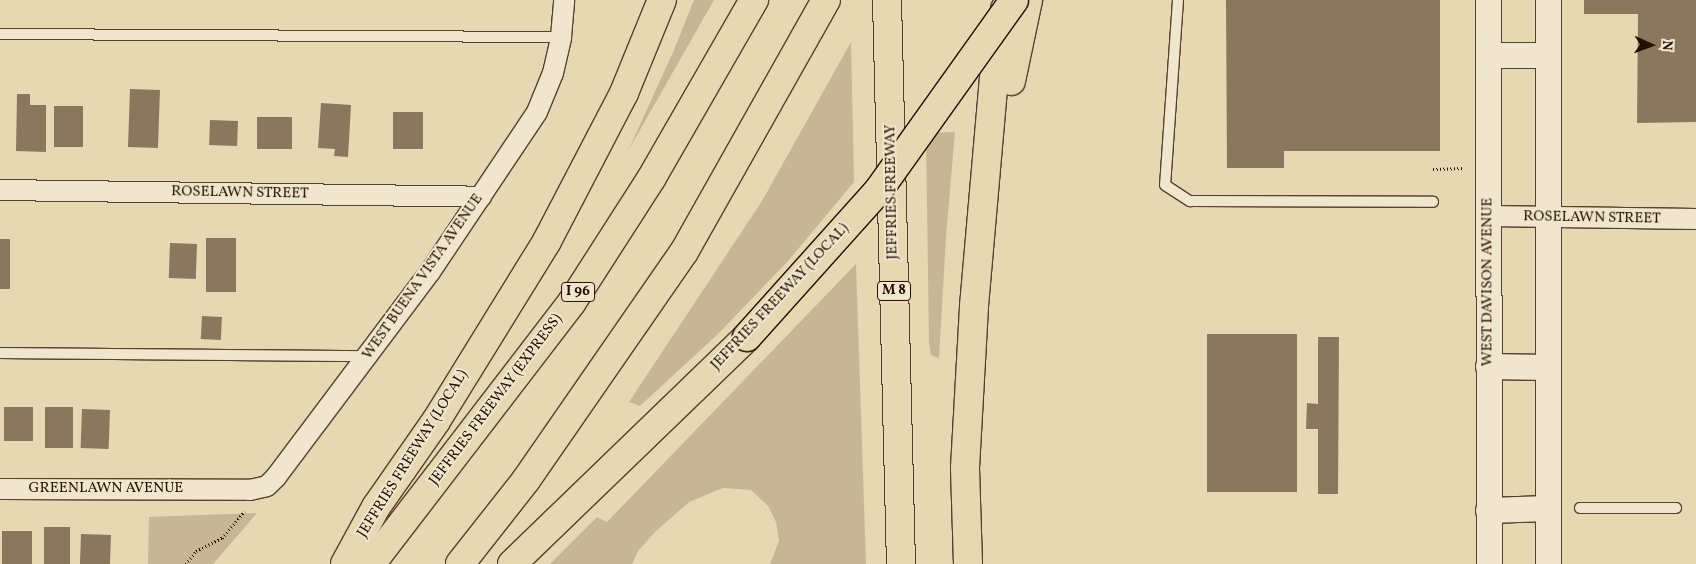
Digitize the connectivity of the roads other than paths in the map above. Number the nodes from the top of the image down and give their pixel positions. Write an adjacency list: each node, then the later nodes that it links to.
1 (564, 0): 13 (street, WEST BUENA VISTA AVENUE)
2 (662, 0): 33 (highway, JEFFRIES FREEWAY (LOCAL))
3 (754, 0): 34 (highway, JEFFRIES FREEWAY (EXPRESS) / I 96)
4 (887, 0): 37 (highway, JEFFRIES FREEWAY / M 8)
5 (1007, 0): 19 (highway)
6 (1014, 0): 36 (highway, JEFFRIES FREEWAY (LOCAL), bridge)
7 (1028, 0): 19 (highway)
8 (1178, 0): 18 (lane)
9 (1488, 0): 14 (street, WEST DAVISON AVENUE)
10 (1548, 0): 15 (street)
11 (824, 4): 35 (highway)
12 (0, 34): 13 (lane)
13 (561, 38): 17 (street, WEST BUENA VISTA AVENUE)
14 (1488, 55): 15 (street); 20 (street, WEST DAVISON AVENUE)
15 (1548, 55): 21 (street)
16 (0, 190): 17 (street, ROSELAWN STREET)
17 (481, 197): 24 (street, WEST BUENA VISTA AVENUE)
18 (1433, 202)
19 (985, 210): 38 (highway)
20 (1488, 216): 21 (street, ROSELAWN STREET); 25 (street, WEST DAVISON AVENUE)
21 (1548, 217): 22 (street, ROSELAWN STREET); 26 (street)
22 (1696, 219)
23 (0, 353): 24 (lane)
24 (367, 356): 28 (street, WEST BUENA VISTA AVENUE)
25 (1488, 366): 26 (street); 32 (street, WEST DAVISON AVENUE)
26 (1548, 367): 29 (street)
27 (0, 489): 28 (street, GREENLAWN AVENUE)
28 (212, 490)
29 (1548, 508): 32 (street); 40 (street)
30 (1580, 508): 31 (lane)
31 (1676, 508)
32 (1488, 510): 39 (street, WEST DAVISON AVENUE)
33 (345, 564)
34 (371, 564)
35 (460, 564)
36 (512, 564)
37 (901, 564)
38 (968, 564)
39 (1488, 564)
40 (1548, 564)

